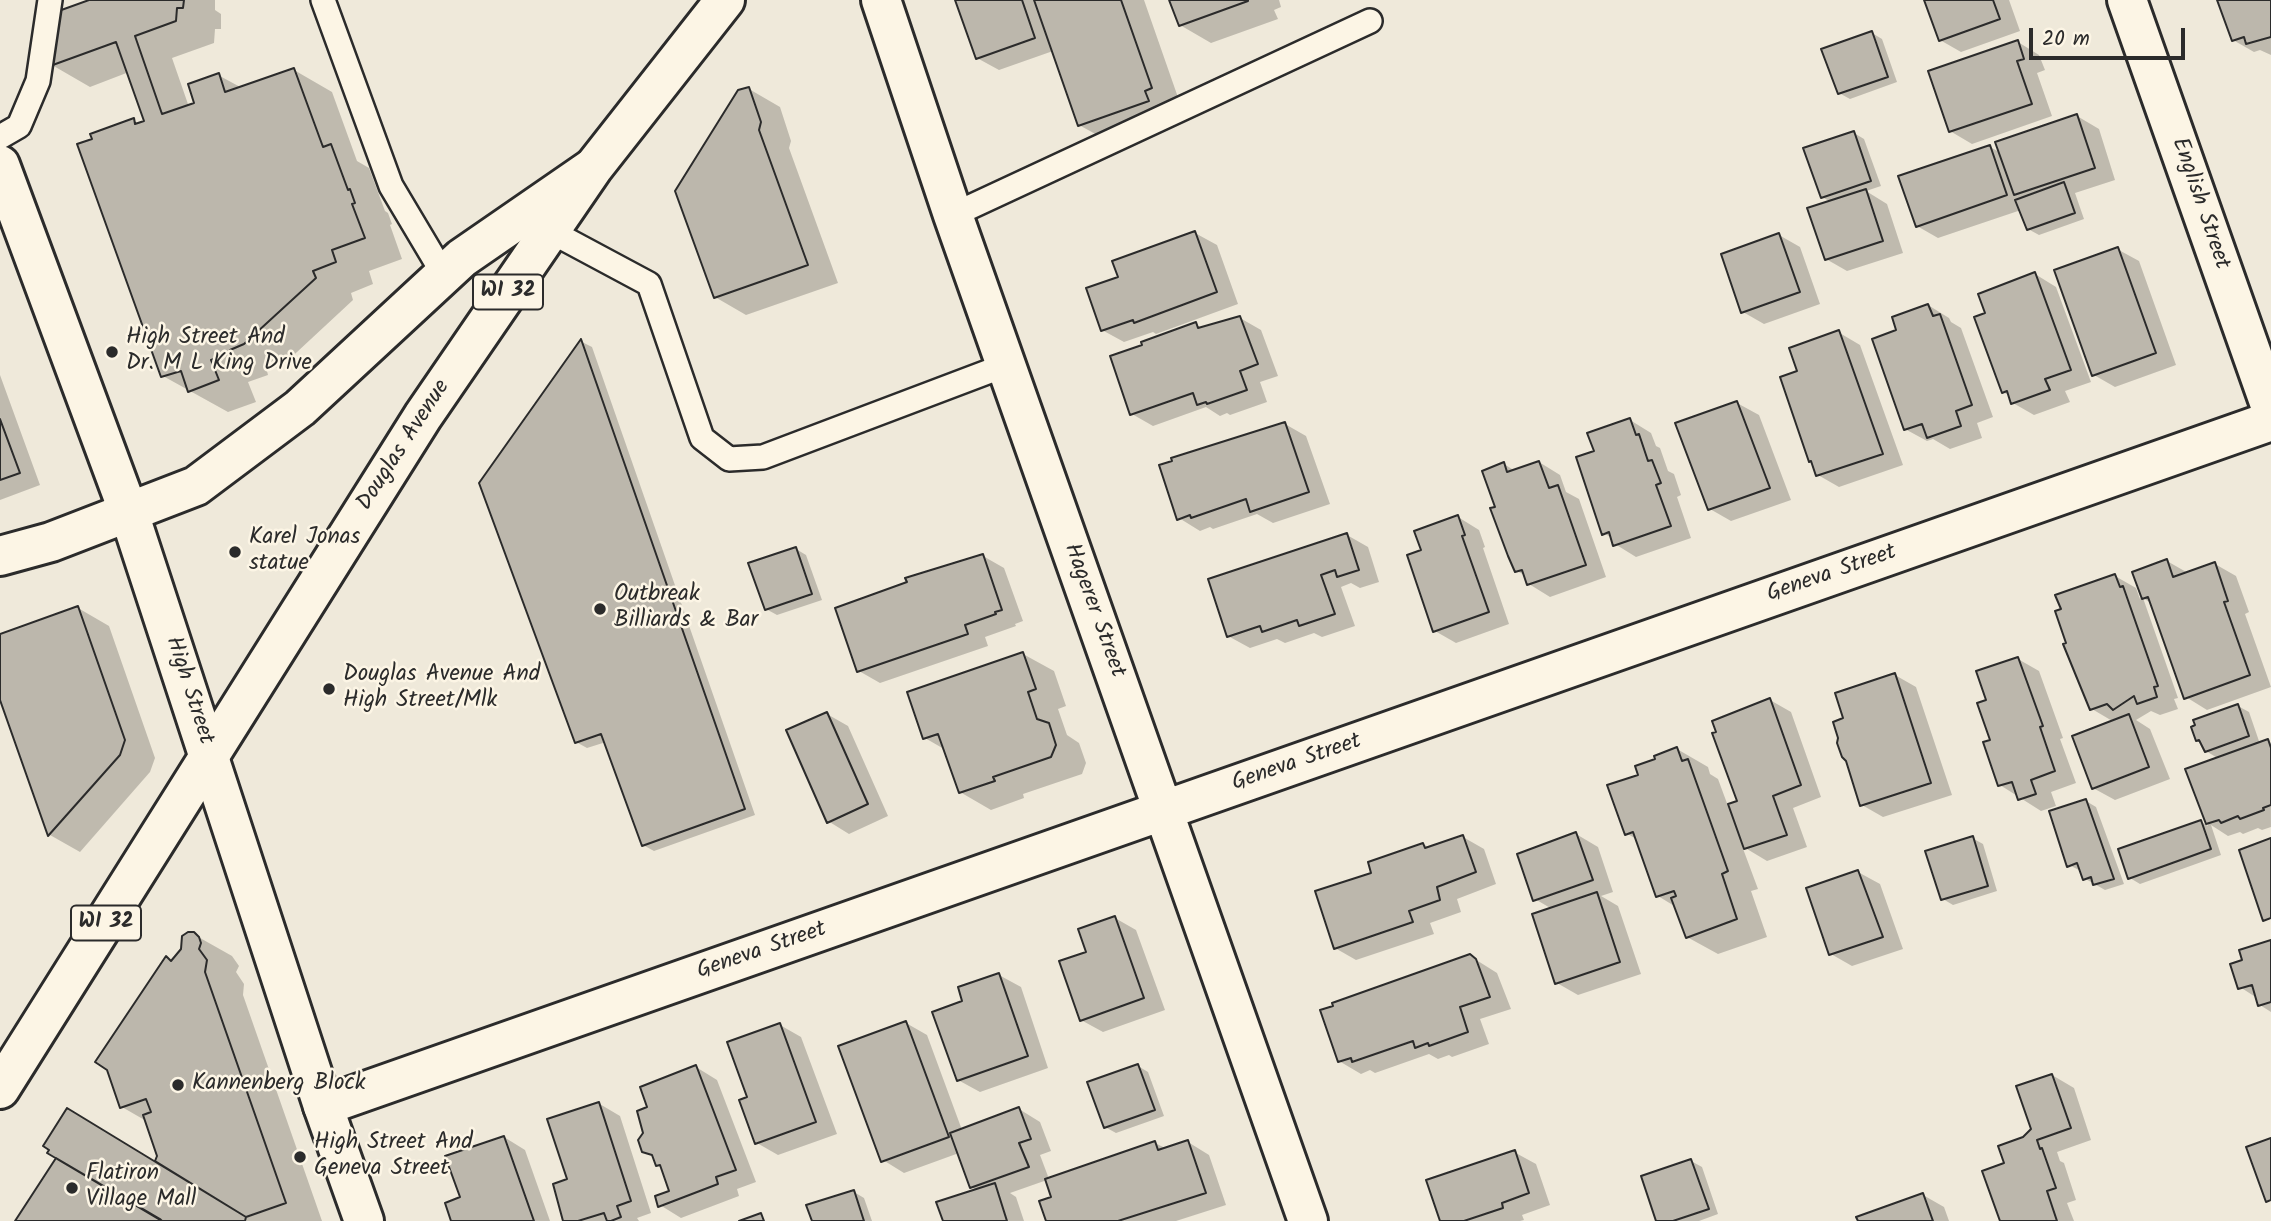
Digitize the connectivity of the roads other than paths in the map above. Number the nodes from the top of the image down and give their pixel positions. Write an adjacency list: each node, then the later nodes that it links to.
1 (50, 0): 7 (lane)
2 (323, 0): 12 (lane)
3 (725, 0): 9 (street, Douglas Avenue / WI 32)
4 (881, 0): 10 (street, Hagerer Street)
5 (2127, 0): 14 (street, English Street)
6 (1370, 20): 10 (lane)
7 (0, 137)
8 (0, 165): 16 (street, High Street)
9 (593, 168): 11 (street, Douglas Avenue / WI 32); 12 (street)
10 (953, 215): 13 (street, Hagerer Street)
11 (550, 231): 13 (lane); 18 (street, Douglas Avenue / WI 32)
12 (444, 275): 16 (street)
13 (1006, 365): 19 (street, Hagerer Street)
14 (2271, 408)
15 (2271, 421): 19 (street, Geneva Street)
16 (129, 513): 17 (street); 18 (street, High Street)
17 (0, 555)
18 (209, 756): 20 (street, Douglas Avenue / WI 32); 21 (street, High Street)
19 (1163, 811): 21 (street, Geneva Street); 23 (street, Hagerer Street)
20 (0, 1089)
21 (323, 1106): 22 (street, High Street)
22 (364, 1221)
23 (1308, 1221)

